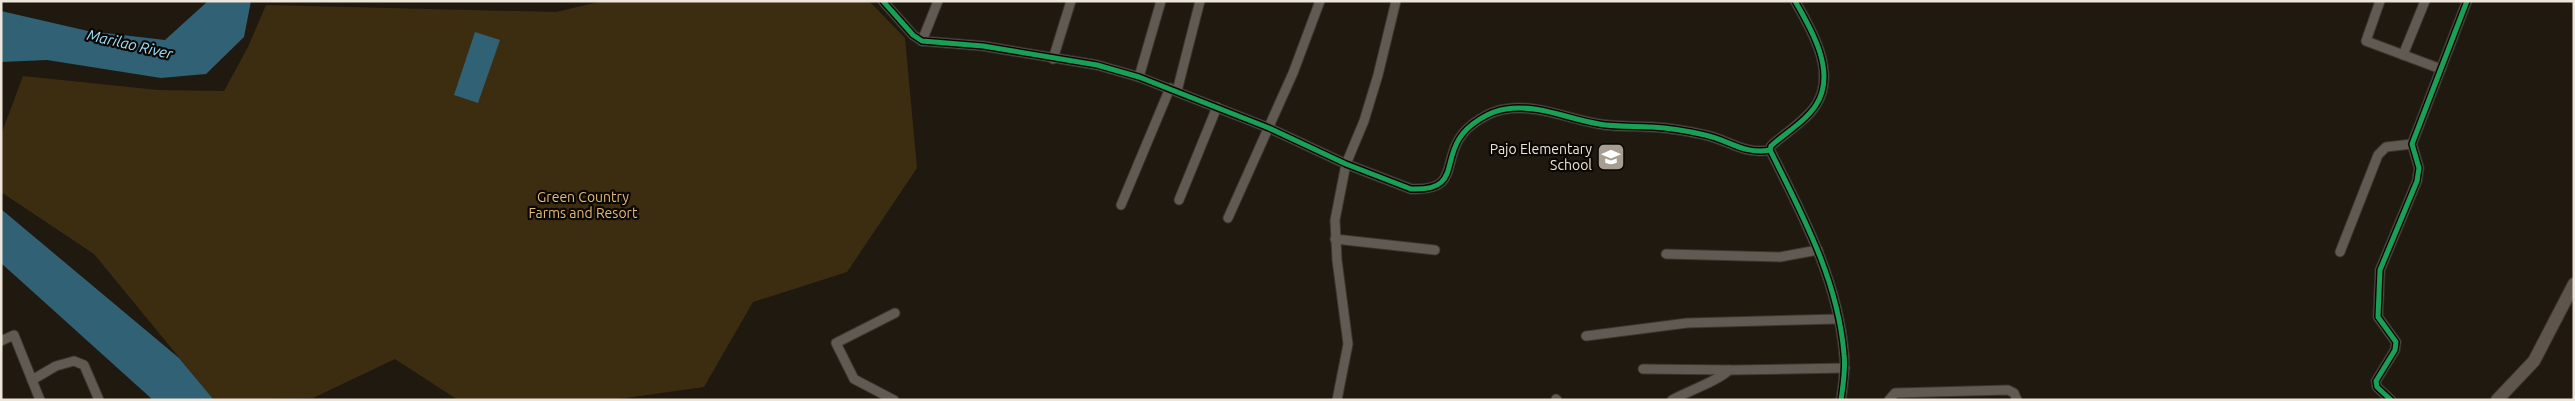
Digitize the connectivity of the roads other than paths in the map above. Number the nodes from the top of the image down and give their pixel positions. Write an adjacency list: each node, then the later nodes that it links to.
1 (883, 1): 12 (street)
2 (938, 1): 12 (street)
3 (1071, 1): 14 (street)
4 (1161, 1): 16 (street)
5 (1200, 1): 17 (street)
6 (1320, 1): 19 (street)
7 (1396, 1): 22 (street)
8 (1795, 1): 21 (street)
9 (2380, 1): 13 (street)
10 (2425, 1): 13 (street)
11 (2467, 1): 15 (street)
12 (922, 41): 14 (street)
13 (2403, 55): 15 (street)
14 (1053, 59): 16 (street)
15 (2441, 69): 20 (street)
16 (1139, 77): 17 (street)
17 (1173, 89): 18 (street); 24 (street)
18 (1217, 107): 19 (street); 23 (street)
19 (1269, 128): 22 (street); 25 (street)
20 (2412, 144): 29 (street); 48 (street)
21 (1770, 150): 22 (street); 28 (street)
22 (1346, 164): 26 (street)
23 (1179, 200)
24 (1120, 205)
25 (1228, 218)
26 (1335, 240): 27 (street); 43 (street)
27 (1435, 250)
28 (1818, 250): 30 (street); 33 (street)
29 (2340, 252)
30 (1666, 254)
31 (2572, 292): 49 (main road)
32 (895, 313): 42 (street)
33 (1838, 319): 34 (street); 36 (street)
34 (1586, 336)
35 (1, 341): 39 (street)
36 (1845, 368): 38 (street); 45 (street)
37 (1644, 369): 38 (street)
38 (1729, 370): 44 (street)
39 (32, 380): 40 (street); 41 (street)
40 (40, 400)
41 (99, 400)
42 (894, 400)
43 (1338, 400)
44 (1672, 400)
45 (1841, 400)
46 (1888, 400): 47 (street)
47 (2017, 400)
48 (2391, 400)
49 (2497, 400)

